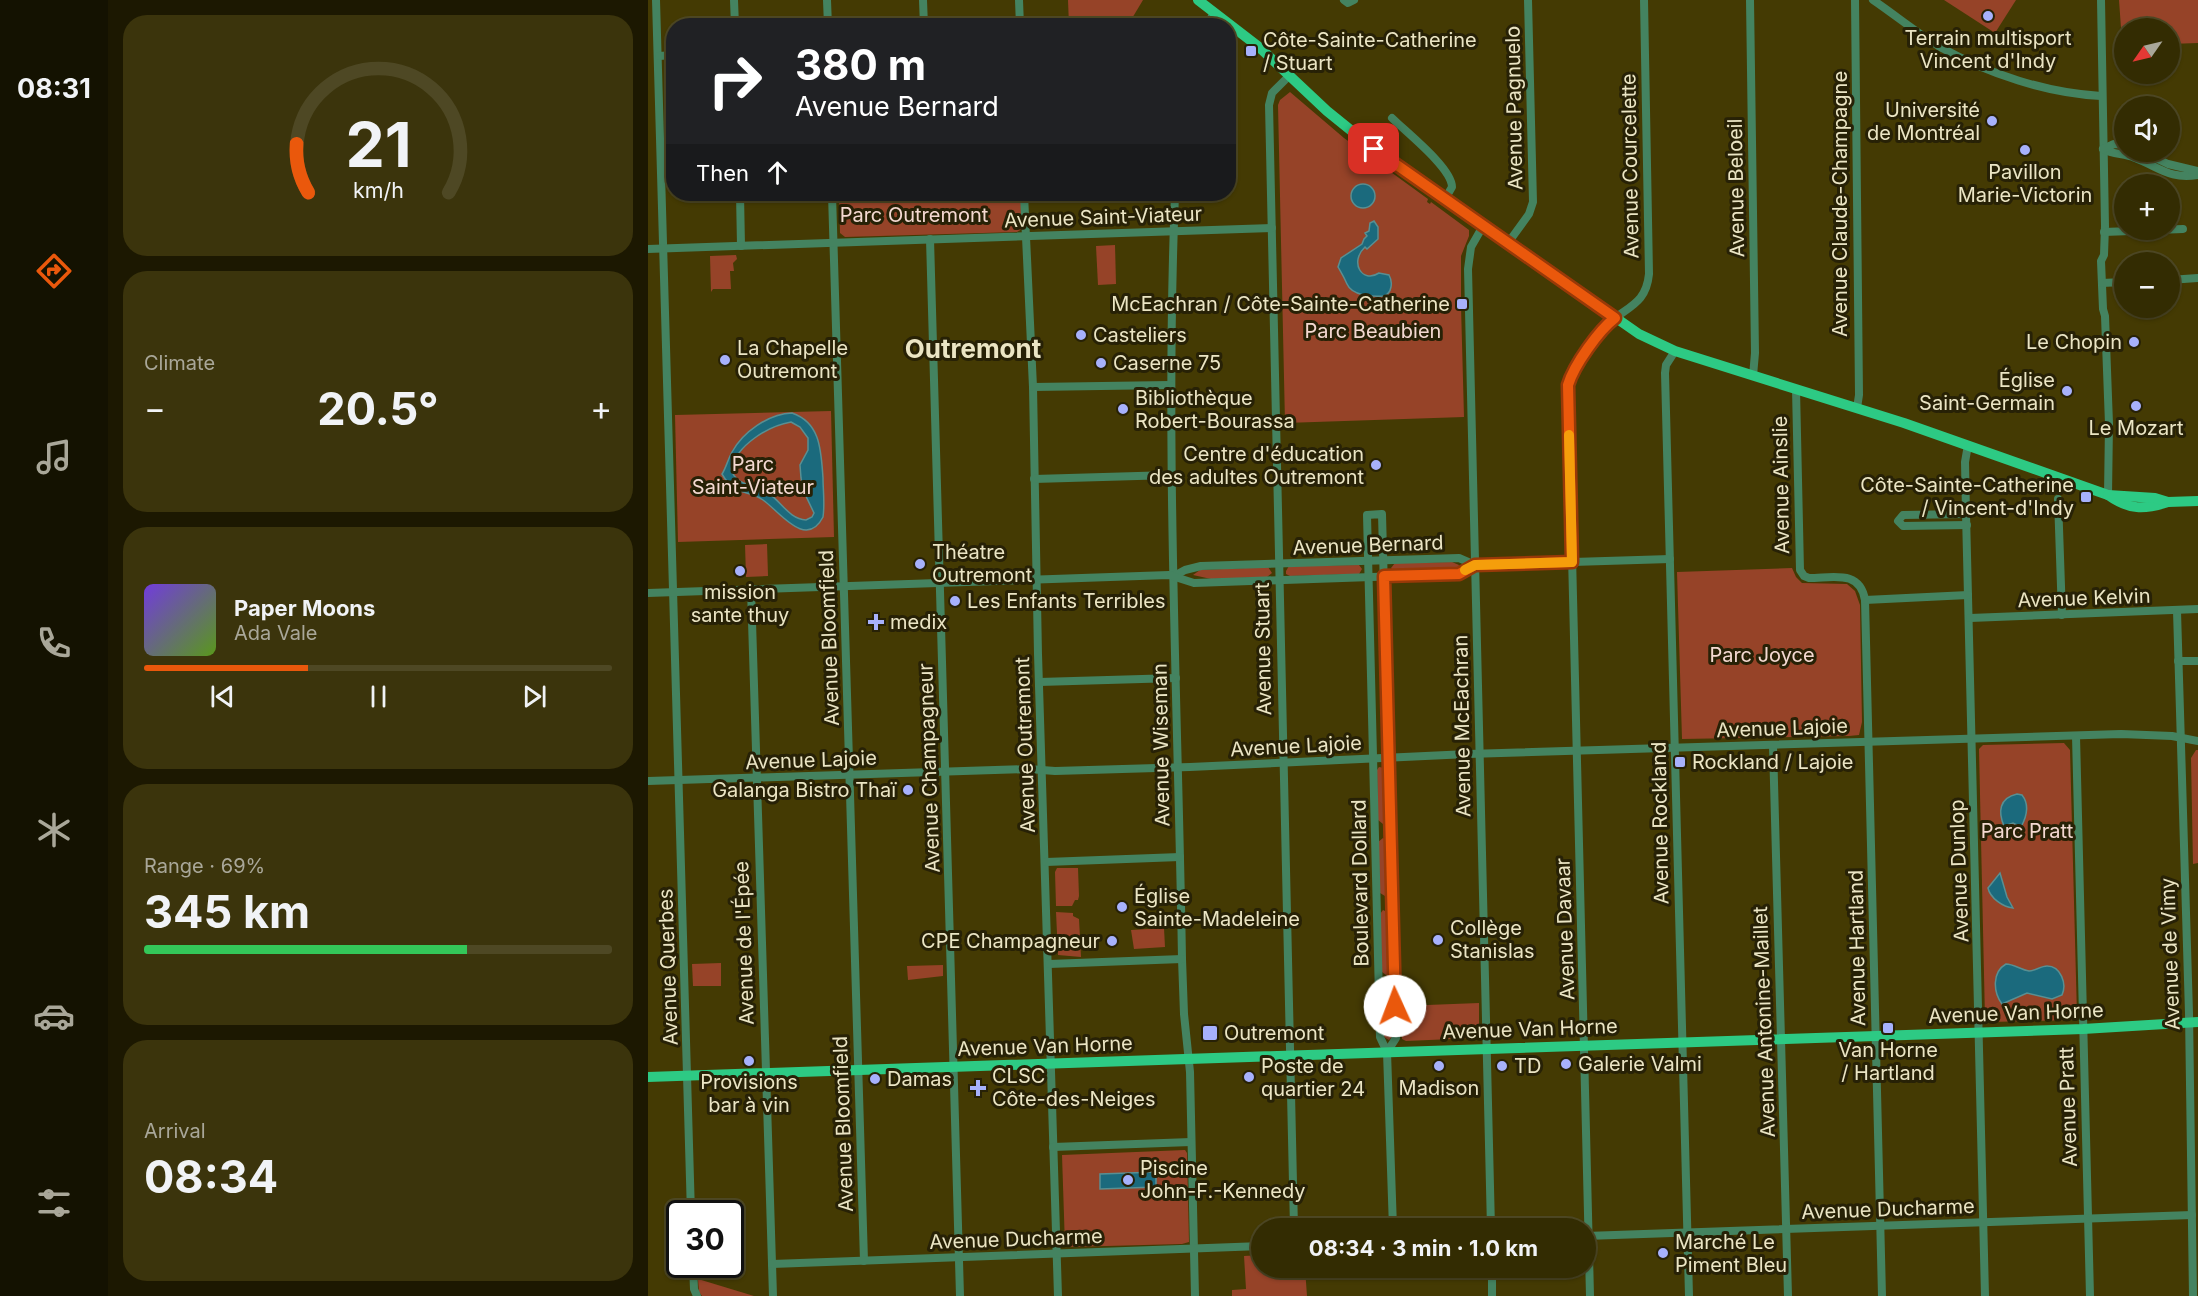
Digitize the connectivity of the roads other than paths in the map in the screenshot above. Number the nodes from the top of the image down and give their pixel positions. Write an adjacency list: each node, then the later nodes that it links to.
1 (657, 0): 23 (street, Avenue Querbes)
2 (734, 0): 16 (street)
3 (827, 0): 17 (street)
4 (923, 0): 18 (street)
5 (1019, 0): 19 (street)
6 (1198, 0): 15 (main road)
7 (1344, 0): 8 (street)
8 (1354, 0)
9 (1528, 0): 45 (street, Avenue Pagnuelo)
10 (1644, 0): 53 (street, Avenue Courcelette)
11 (1750, 0): 55 (street, Avenue Beloeil)
12 (1855, 0): 59 (street, Avenue Claude-Champagne)
13 (1872, 0): 26 (street)
14 (2101, 0): 26 (street)
15 (1214, 12): 20 (street); 21 (main road)
16 (735, 18)
17 (828, 18)
18 (924, 18)
19 (1020, 18)
20 (1211, 18)
21 (1222, 18)
22 (1236, 29): 25 (main road)
23 (659, 56): 24 (street); 47 (street, Avenue Querbes)
24 (666, 56)
25 (1289, 76): 32 (main road); 38 (street, Avenue Stuart)
26 (2102, 96): 29 (street)
27 (1392, 118): 32 (street)
28 (2114, 144): 29 (street)
29 (2103, 149): 31 (street); 41 (street)
30 (2164, 162): 31 (street)
31 (2198, 173)
32 (1445, 199): 37 (main road)
33 (740, 201): 46 (street)
34 (832, 201): 44 (street, Avenue Bloomfield)
35 (1024, 201): 42 (street, Avenue Outremont)
36 (1174, 201): 40 (street, Avenue Wiseman)
37 (1483, 226): 45 (main road); 73 (street, Avenue McEachran)
38 (1272, 228): 40 (street, Avenue Saint-Viateur); 72 (street, Avenue Stuart)
39 (2183, 229): 41 (street)
40 (1173, 231): 42 (street, Avenue Saint-Viateur); 56 (street, Avenue Wiseman)
41 (2104, 232): 51 (street)
42 (1027, 236): 43 (street, Avenue Saint-Viateur); 57 (street, Avenue Outremont)
43 (930, 239): 44 (street, Avenue Saint-Viateur); 79 (street, Avenue Champagneur)
44 (834, 243): 46 (street, Avenue Saint-Viateur); 80 (street, Avenue Bloomfield)
45 (1508, 243): 53 (main road)
46 (741, 246): 47 (street, Avenue Saint-Viateur)
47 (664, 248): 48 (street, Avenue Saint-Viateur); 83 (street, Avenue Querbes)
48 (648, 249)
49 (2198, 278): 50 (street)
50 (2180, 279)
51 (2105, 283): 52 (street); 63 (street)
52 (2114, 283)
53 (1615, 318): 54 (main road); 71 (street, Avenue Davaar)
54 (1675, 351): 55 (main road); 68 (street, Avenue Rockland)
55 (1753, 376): 58 (main road)
56 (1170, 385): 57 (street); 61 (street, Avenue Wiseman)
57 (1032, 387): 62 (street, Avenue Outremont)
58 (1796, 389): 59 (main road); 85 (street, Avenue Ainslie)
59 (1857, 408): 60 (main road)
60 (1968, 446): 63 (main road); 66 (street, Avenue Dunlop)
61 (1172, 475): 62 (street); 74 (street, Avenue Wiseman)
62 (1034, 479): 77 (street, Avenue Outremont)
63 (2108, 495): 65 (main road)
64 (2058, 499): 88 (street)
65 (2198, 501)
66 (1966, 513): 67 (street, Avenue Dunlop); 67 (street)
67 (1967, 525): 84 (street, Avenue Dunlop)
68 (1670, 559): 71 (street); 100 (street, Avenue Rockland)
69 (1368, 561): 70 (street, Avenue Bernard); 70 (street, Boulevard Dollard); 72 (street, Avenue Bernard); 76 (street, Boulevard Dollard)
70 (1384, 561): 73 (street, Avenue Bernard); 75 (street, Boulevard Dollard)
71 (1572, 562): 73 (street); 101 (street, Avenue Davaar)
72 (1278, 565): 74 (street, Avenue Bernard); 78 (street, Avenue Stuart)
73 (1475, 565): 75 (street, Avenue Bernard); 102 (street, Avenue McEachran)
74 (1174, 576): 77 (street, Avenue Bernard); 78 (street, Avenue Bernard); 92 (street, Avenue Wiseman)
75 (1384, 576): 76 (street, Avenue Bernard); 103 (street, Boulevard Dollard)
76 (1369, 577): 78 (street, Avenue Bernard); 104 (street, Boulevard Dollard)
77 (1037, 580): 79 (street, Avenue Bernard); 93 (street, Avenue Outremont)
78 (1278, 580): 105 (street, Avenue Stuart)
79 (940, 584): 80 (street, Avenue Bernard); 108 (street, Avenue Champagneur)
80 (844, 586): 81 (street, Avenue Bernard); 109 (street, Avenue Bloomfield)
81 (751, 590): 83 (street, Avenue Bernard); 110 (street, Avenue de l'Épée)
82 (648, 592): 83 (street, Avenue Bernard)
83 (674, 592): 112 (street, Avenue Querbes)
84 (1968, 595): 85 (street); 89 (street, Avenue Dunlop)
85 (1865, 600): 98 (street, Avenue Hartland)
86 (2198, 609): 87 (street, Avenue Kelvin)
87 (2177, 611): 88 (street, Avenue Kelvin); 90 (street, Avenue de Vimy)
88 (2062, 615): 89 (street, Avenue Kelvin)
89 (1970, 618): 96 (street, Avenue Dunlop)
90 (2178, 661): 91 (street); 95 (street, Avenue de Vimy)
91 (2198, 661)
92 (1176, 678): 93 (street); 106 (street, Avenue Wiseman)
93 (1039, 682): 107 (street, Avenue Outremont)
94 (2076, 736): 95 (street, Avenue Lajoie); 96 (street, Avenue Lajoie); 118 (street, Avenue Pratt)
95 (2181, 738): 97 (street, Avenue Lajoie); 117 (street, Avenue de Vimy)
96 (1973, 739): 98 (street, Avenue Lajoie); 119 (street, Avenue Dunlop)
97 (2198, 741)
98 (1867, 742): 99 (street, Avenue Lajoie); 120 (street, Avenue Hartland)
99 (1773, 746): 100 (street, Avenue Lajoie); 121 (street, Avenue Antonine-Maillet)
100 (1674, 748): 101 (street, Avenue Lajoie); 122 (street, Avenue Rockland)
101 (1576, 751): 102 (street, Avenue Lajoie); 123 (street, Avenue Davaar)
102 (1479, 754): 103 (street, Avenue Lajoie); 124 (street, Avenue McEachran)
103 (1389, 758): 104 (street, Avenue Lajoie); 125 (street, Boulevard Dollard)
104 (1373, 759): 105 (street, Avenue Lajoie); 125 (street, Boulevard Dollard)
105 (1282, 763): 106 (street, Avenue Lajoie); 126 (street, Avenue Stuart)
106 (1178, 767): 107 (street, Avenue Lajoie); 113 (street, Avenue Wiseman)
107 (1043, 770): 108 (street, Avenue Lajoie); 114 (street, Avenue Outremont)
108 (946, 772): 109 (street, Avenue Lajoie); 129 (street, Avenue Champagneur)
109 (850, 775): 110 (street, Avenue Lajoie); 130 (street, Avenue Bloomfield)
110 (756, 778): 112 (street, Avenue Lajoie); 131 (street, Avenue de l'Épée)
111 (648, 781): 112 (street, Avenue Lajoie)
112 (679, 781): 132 (street, Avenue Querbes)
113 (1180, 857): 114 (street); 115 (street, Avenue Wiseman)
114 (1046, 862): 116 (street, Avenue Outremont)
115 (1182, 959): 116 (street); 127 (street, Avenue Wiseman)
116 (1049, 964): 128 (street, Avenue Outremont)
117 (2193, 1022): 118 (main road, Avenue Van Horne); 137 (street, Avenue de Vimy)
118 (2083, 1029): 119 (main road, Avenue Van Horne); 142 (street, Avenue Pratt)
119 (1980, 1033): 120 (main road, Avenue Van Horne); 143 (street, Avenue Dunlop)
120 (1875, 1036): 121 (main road, Avenue Van Horne); 144 (street, Avenue Hartland)
121 (1780, 1039): 122 (main road, Avenue Van Horne); 145 (street, Avenue Antonine-Maillet)
122 (1682, 1042): 123 (main road, Avenue Van Horne); 146 (street, Avenue Rockland)
123 (1584, 1046): 124 (main road, Avenue Van Horne); 141 (street, Avenue Davaar)
124 (1486, 1048): 125 (main road, Avenue Van Horne); 140 (street, Avenue McEachran)
125 (1387, 1052): 126 (main road, Avenue Van Horne); 139 (street)
126 (1290, 1055): 127 (main road, Avenue Van Horne); 138 (street, Avenue Stuart)
127 (1189, 1058): 128 (main road, Avenue Van Horne); 134 (street, Avenue Wiseman)
128 (1051, 1063): 129 (main road, Avenue Van Horne); 135 (street, Avenue Outremont)
129 (954, 1067): 130 (main road, Avenue Van Horne); 152 (street, Avenue Champagneur)
130 (859, 1070): 131 (main road, Avenue Van Horne); 153 (street, Avenue Bloomfield)
131 (765, 1073): 132 (main road, Avenue Van Horne); 154 (street, Avenue de l'Épée)
132 (687, 1075): 133 (main road, Avenue Van Horne); 136 (street, Avenue Querbes)
133 (648, 1077)
134 (1191, 1142): 135 (street); 150 (street, Avenue Wiseman)
135 (1053, 1147): 151 (street, Avenue Outremont)
136 (691, 1200)
137 (2192, 1215): 142 (street, Avenue Ducharme); 149 (street, Avenue de Vimy)
138 (1294, 1218)
139 (1393, 1218)
140 (1491, 1218)
141 (1587, 1218)
142 (2087, 1220): 143 (street, Avenue Ducharme); 169 (street, Avenue Pratt)
143 (1983, 1223): 144 (street, Avenue Ducharme); 168 (street, Avenue Dunlop)
144 (1880, 1226): 145 (street, Avenue Ducharme); 167 (street, Avenue Hartland)
145 (1786, 1230): 146 (street, Avenue Ducharme); 166 (street, Avenue Antonine-Maillet)
146 (1687, 1233): 147 (street, Avenue Ducharme); 165 (street, Avenue Rockland)
147 (1596, 1236)
148 (1251, 1246): 150 (street, Avenue Ducharme)
149 (2195, 1248): 170 (street, Avenue de Vimy)
150 (1193, 1249): 151 (street, Avenue Ducharme); 162 (street, Avenue Wiseman)
151 (1056, 1254): 152 (street, Avenue Ducharme); 161 (street, Avenue Outremont)
152 (959, 1258): 153 (street, Avenue Ducharme); 160 (street, Avenue Champagneur)
153 (864, 1261): 154 (street, Avenue Ducharme)
154 (772, 1264): 159 (street, Avenue de l'Épée)
155 (693, 1278): 158 (street)
156 (1492, 1278): 163 (street)
157 (1589, 1278): 164 (street, Avenue Davaar)
158 (697, 1296)
159 (773, 1296)
160 (960, 1296)
161 (1058, 1296)
162 (1195, 1296)
163 (1492, 1296)
164 (1590, 1296)
165 (1689, 1296)
166 (1788, 1296)
167 (1882, 1296)
168 (1985, 1296)
169 (2090, 1296)
170 (2193, 1296)

